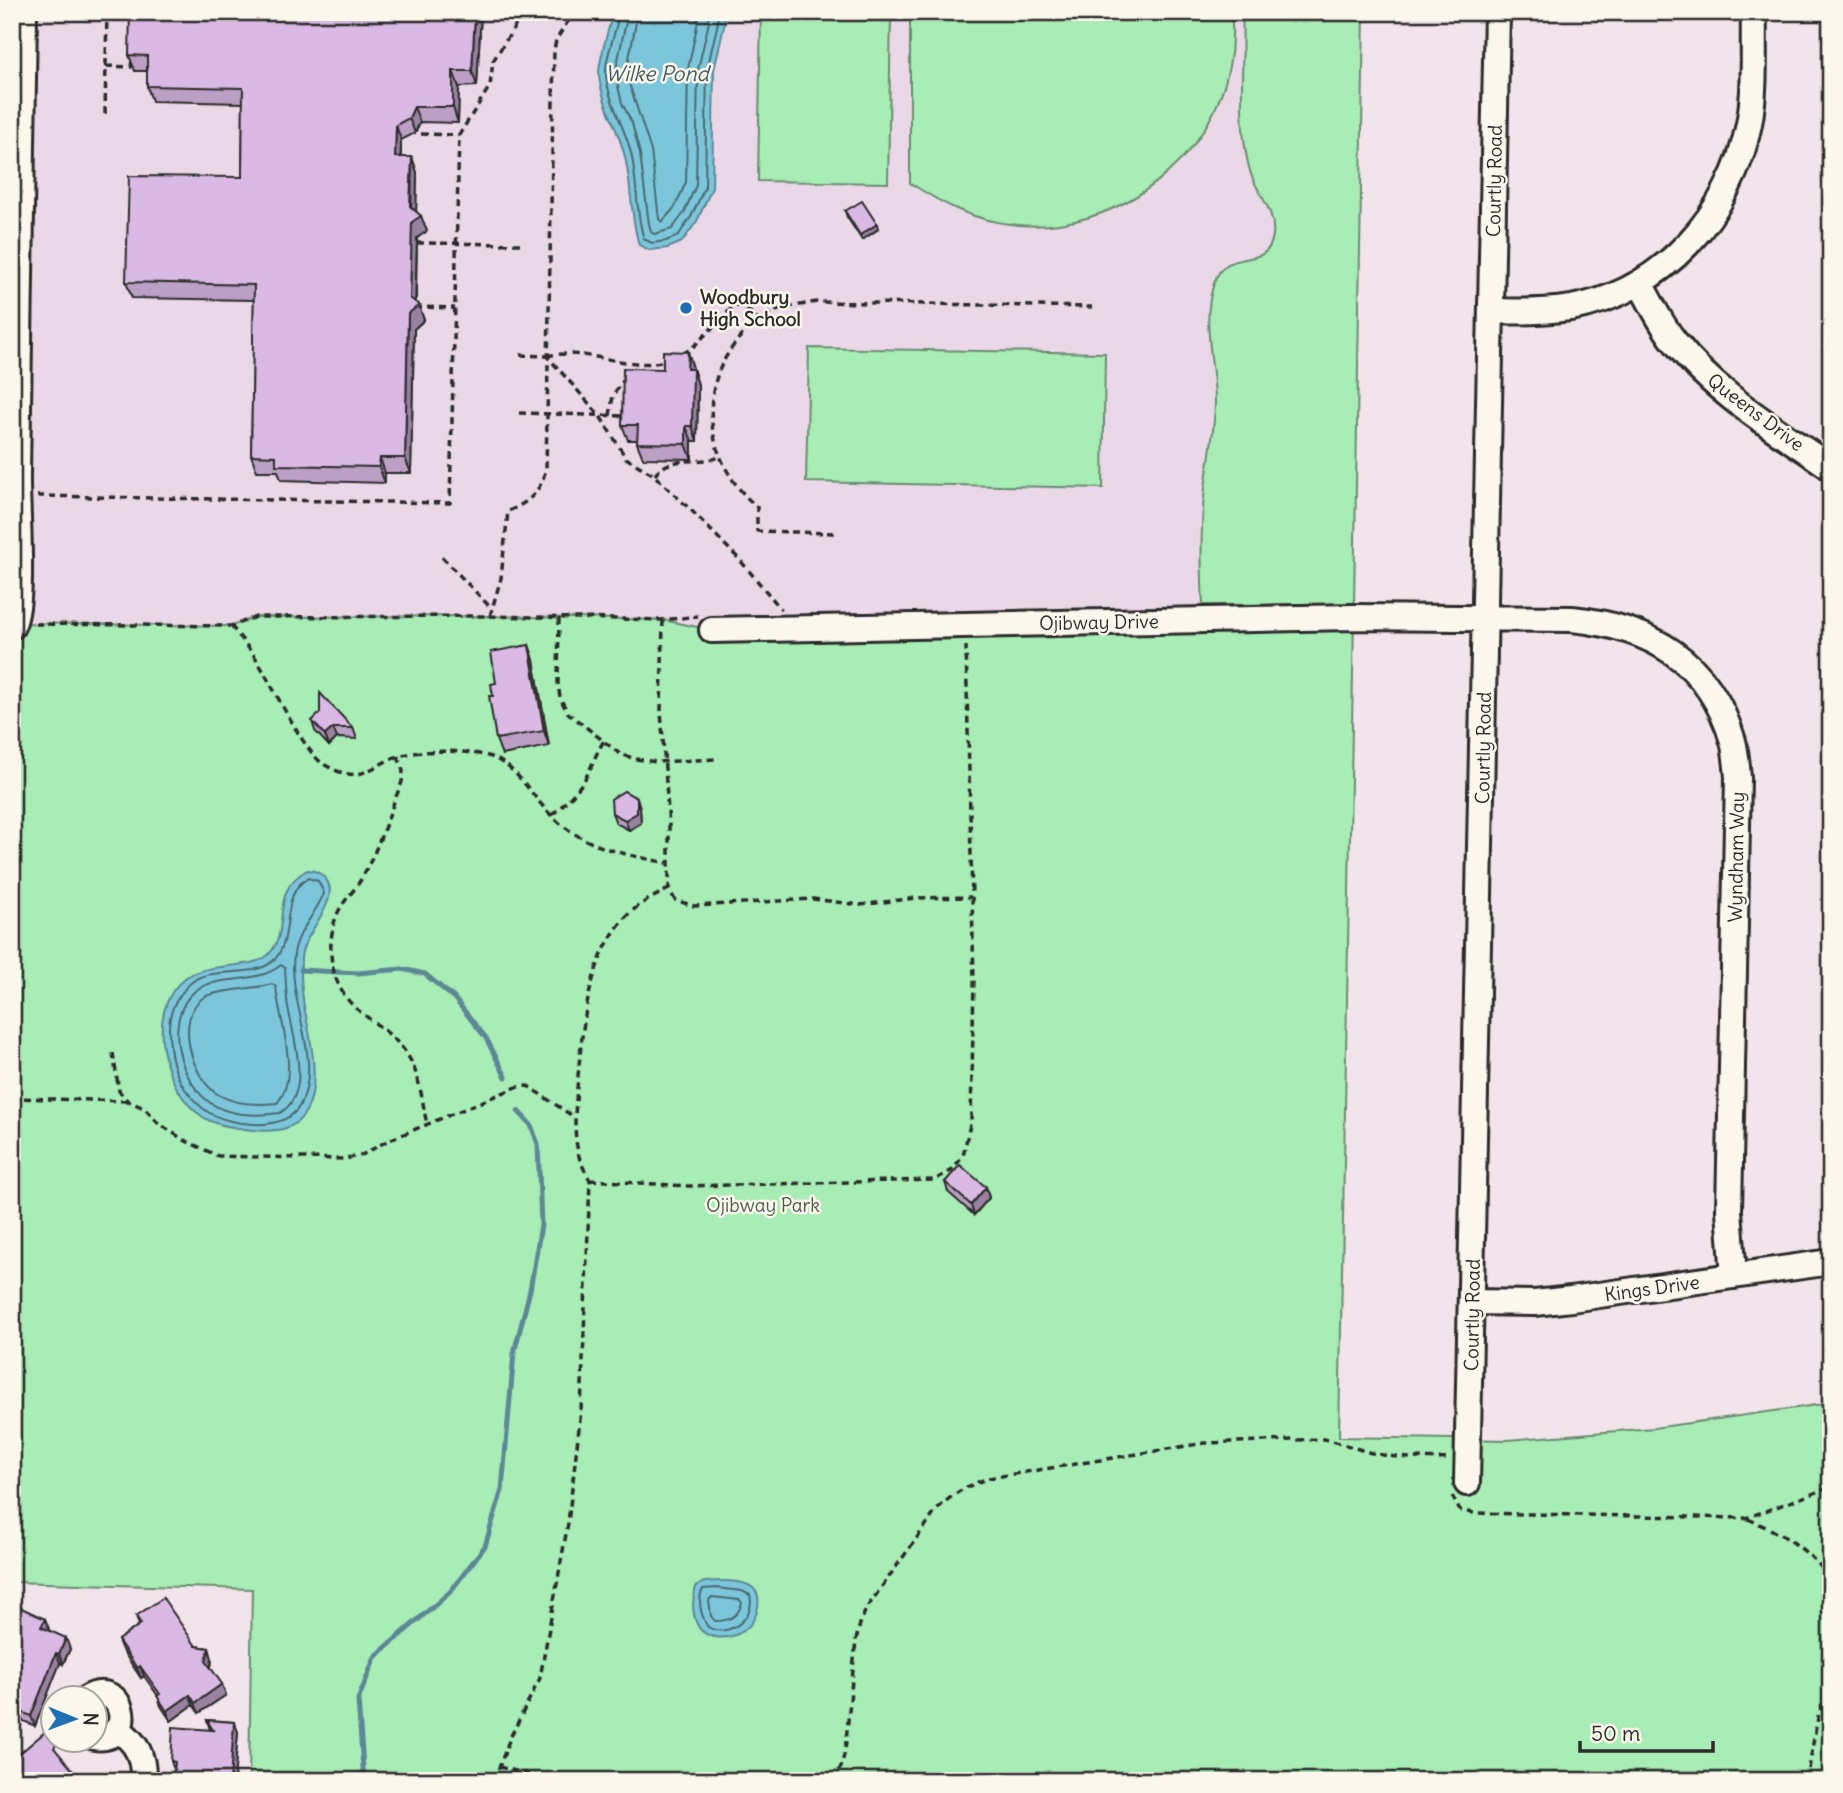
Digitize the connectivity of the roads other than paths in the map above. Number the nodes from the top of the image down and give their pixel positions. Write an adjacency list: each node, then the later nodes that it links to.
1 (24, 12): 8 (street)
2 (1497, 12): 5 (street, Courtly Road)
3 (1754, 12): 4 (street)
4 (1640, 283): 5 (street); 6 (street, Queens Drive)
5 (1492, 311): 7 (street, Courtly Road)
6 (1831, 468)
7 (1486, 619): 9 (street, Ojibway Drive); 11 (street, Wyndham Way); 12 (street, Courtly Road)
8 (12, 626)
9 (712, 630)
10 (1831, 1262): 11 (street, Kings Drive)
11 (1734, 1276): 12 (street, Kings Drive)
12 (1473, 1302): 13 (street, Courtly Road)
13 (1463, 1476)
14 (108, 1695): 15 (street)
15 (108, 1731)
16 (108, 1734): 17 (street)
17 (143, 1781)

